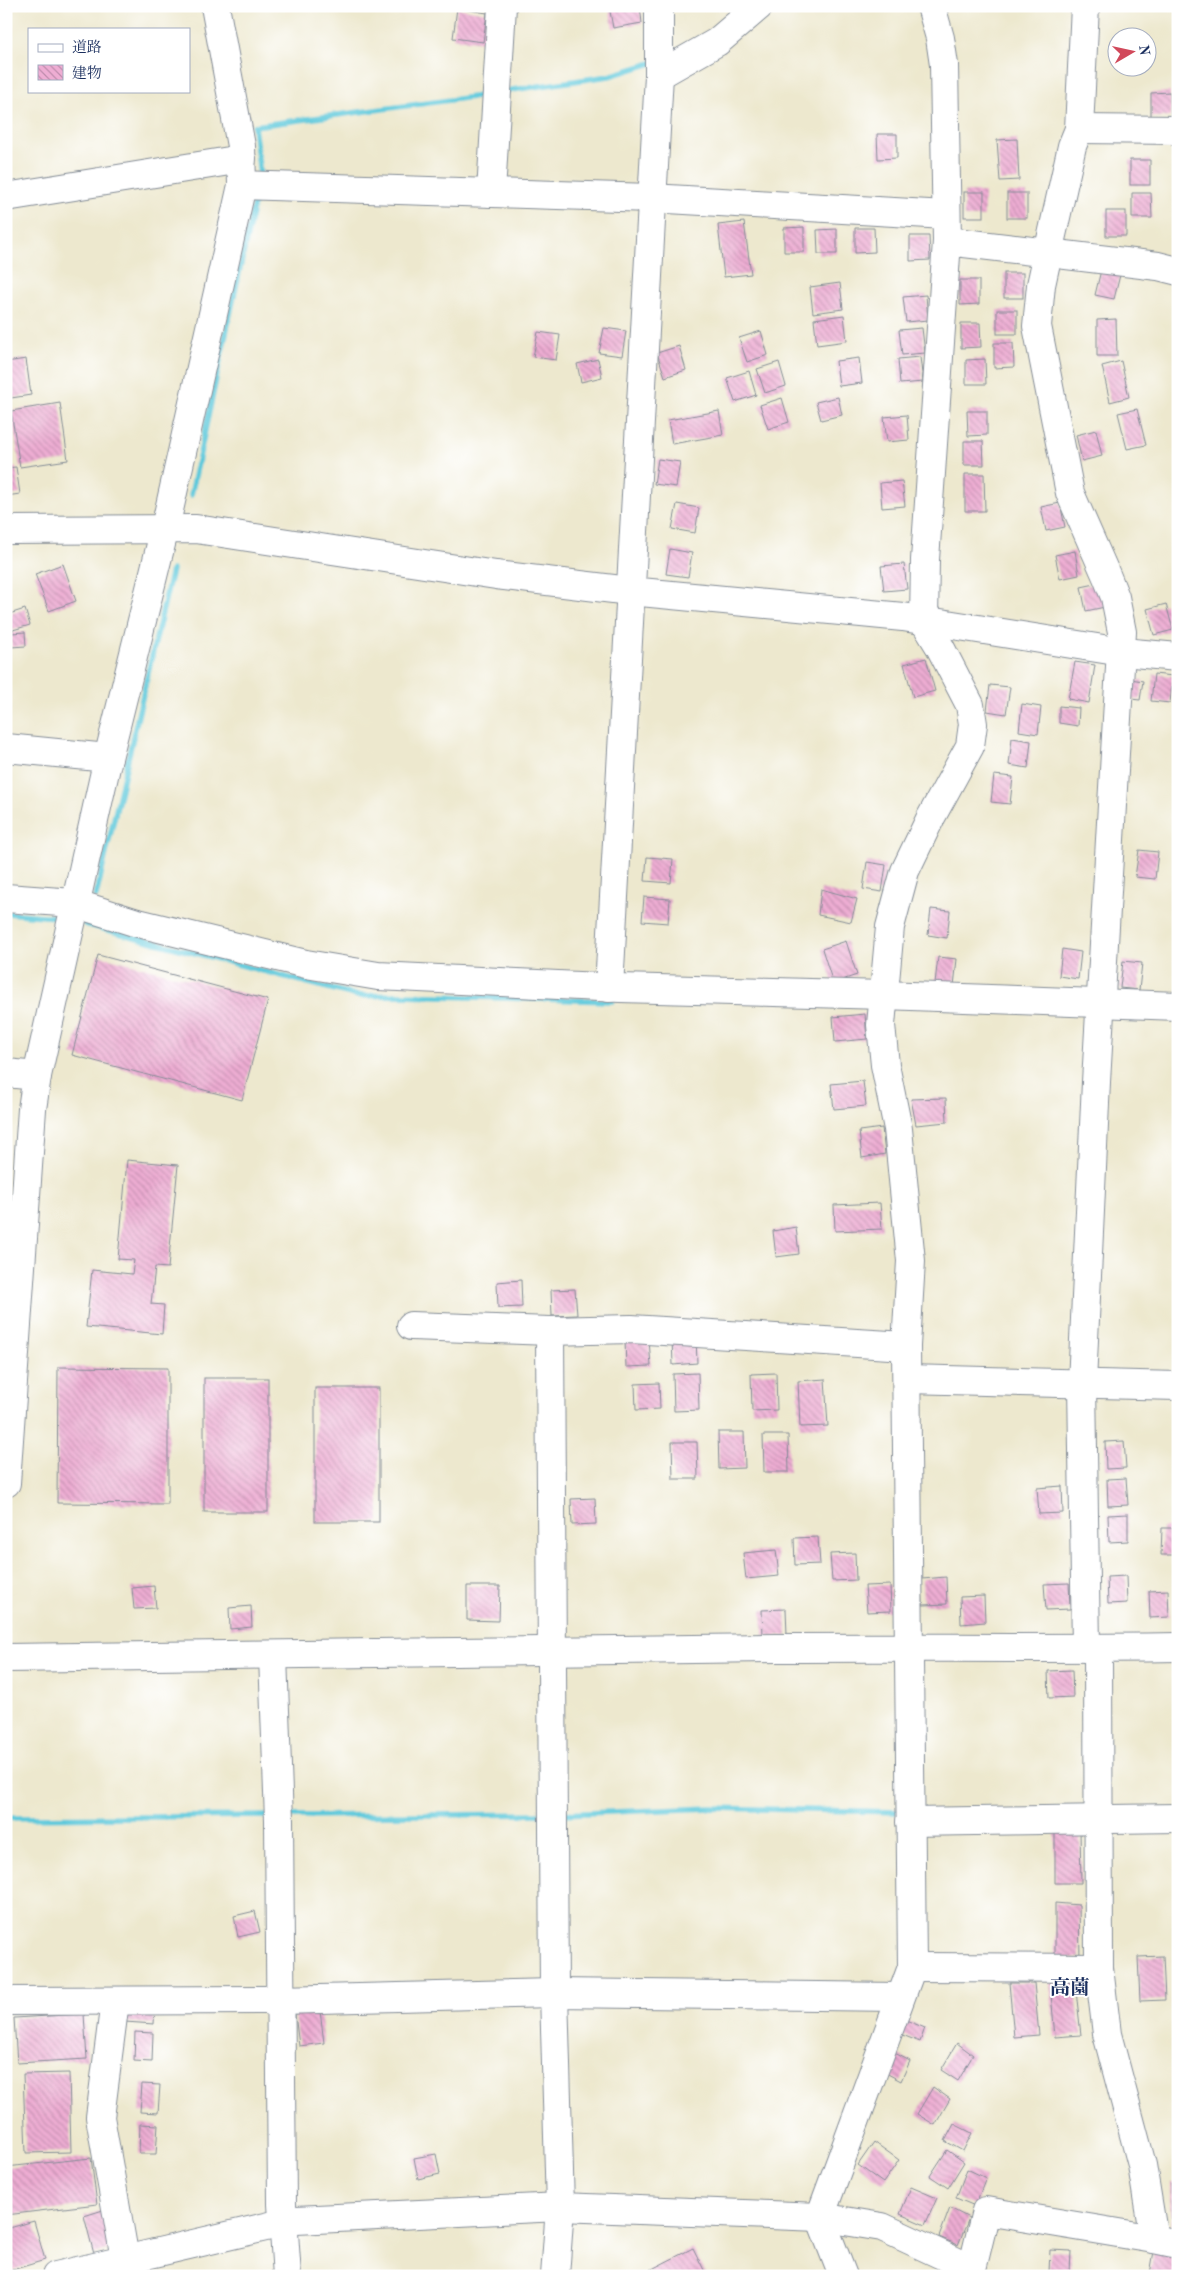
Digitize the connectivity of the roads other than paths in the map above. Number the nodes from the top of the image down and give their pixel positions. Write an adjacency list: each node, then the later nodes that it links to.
1 (215, 6): 10 (street)
2 (502, 6): 11 (street)
3 (659, 6): 7 (street)
4 (759, 6): 7 (street)
5 (930, 6): 14 (street)
6 (1085, 6): 8 (street)
7 (659, 66): 13 (street)
8 (1079, 129): 9 (street); 16 (street)
9 (1178, 130)
10 (242, 172): 11 (street); 12 (street); 18 (street)
11 (492, 193): 13 (street)
12 (6, 197)
13 (651, 198): 14 (street); 20 (street)
14 (946, 215): 15 (street)
15 (947, 242): 16 (street); 21 (street)
16 (1048, 253): 17 (street); 22 (street)
17 (1178, 271)
18 (166, 528): 19 (street); 20 (street); 25 (street)
19 (6, 530)
20 (630, 591): 21 (street); 28 (street)
21 (924, 621): 22 (street); 29 (street)
22 (1122, 652): 23 (street); 30 (street)
23 (1178, 657)
24 (6, 748): 25 (street)
25 (108, 758): 27 (street)
26 (6, 898): 27 (street)
27 (74, 903): 28 (street); 33 (street)
28 (610, 988): 29 (street)
29 (884, 995): 30 (street); 37 (street)
30 (1102, 1002): 31 (street); 39 (street)
31 (1178, 1006)
32 (6, 1073): 33 (street)
33 (36, 1076): 34 (street)
34 (12, 1326): 41 (street)
35 (411, 1326): 36 (street)
36 (550, 1331): 37 (street); 46 (street)
37 (906, 1346): 38 (street)
38 (907, 1379): 39 (street); 45 (street)
39 (1082, 1383): 40 (street); 44 (street)
40 (1178, 1386)
41 (7, 1469): 42 (street)
42 (6, 1483)
43 (1178, 1647): 44 (street)
44 (1092, 1648): 45 (street); 49 (street)
45 (908, 1649): 46 (street); 50 (street)
46 (552, 1652): 47 (street); 54 (street)
47 (273, 1656): 48 (street); 56 (street)
48 (6, 1658)
49 (1099, 1814): 50 (street); 51 (street); 53 (street)
50 (910, 1816): 52 (street)
51 (1178, 1818)
52 (912, 1967): 53 (street); 55 (street)
53 (1099, 1968): 62 (street)
54 (554, 1993): 55 (street); 56 (street); 59 (street)
55 (900, 1997): 60 (street)
56 (280, 2000): 58 (street); 61 (street)
57 (6, 2001): 58 (street)
58 (115, 2001): 63 (street)
59 (560, 2207): 60 (street); 61 (street); 66 (street)
60 (820, 2217): 62 (street); 67 (street)
61 (283, 2222): 63 (street); 65 (street)
62 (1166, 2242)
63 (126, 2267): 64 (street)
64 (56, 2276)
65 (287, 2276)
66 (555, 2276)
67 (843, 2276)

